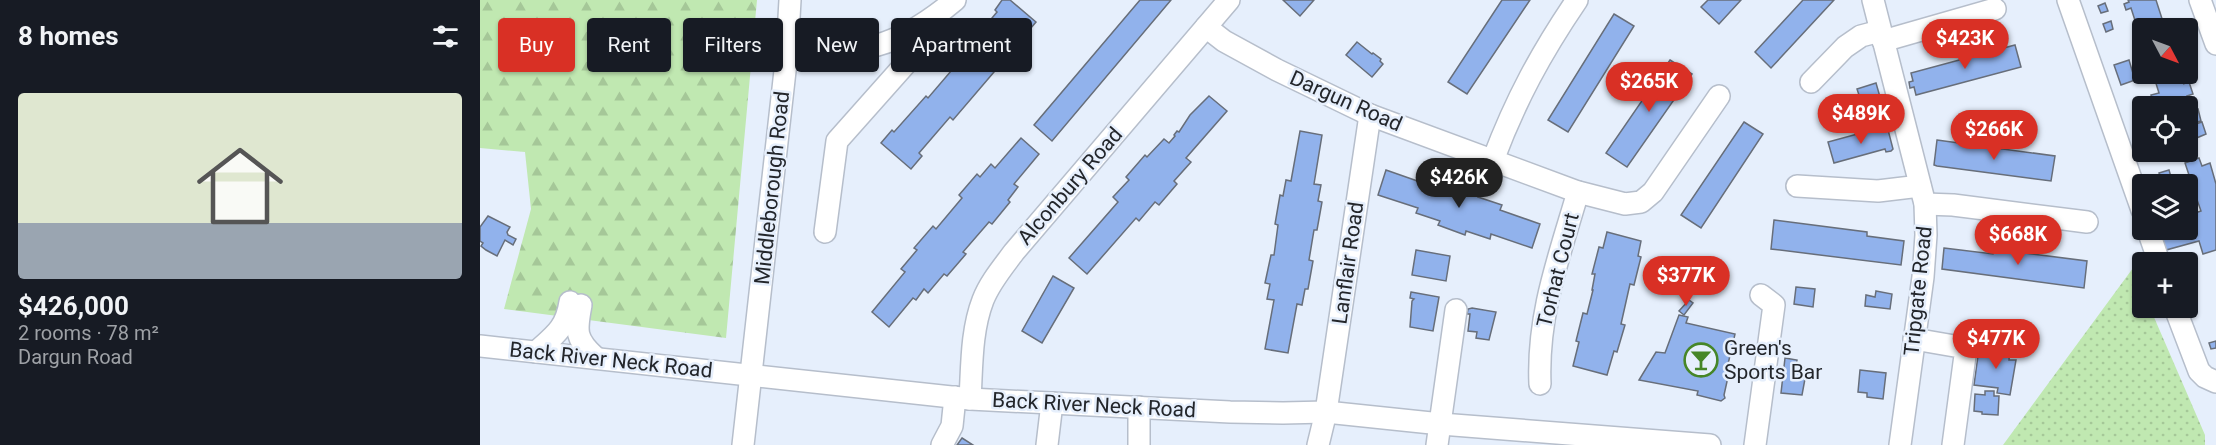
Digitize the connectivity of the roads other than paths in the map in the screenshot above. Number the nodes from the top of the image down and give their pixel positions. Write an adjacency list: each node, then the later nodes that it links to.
1 (790, 0): 14 (street, Middleborough Road)
2 (955, 0): 9 (street)
3 (1229, 0): 10 (street, Alconbury Road)
4 (1577, 0): 19 (street)
5 (1872, 0): 11 (street, Tripgate Road)
6 (2068, 0): 20 (street)
7 (2200, 0): 13 (street)
8 (1995, 9): 11 (street)
9 (933, 18)
10 (1206, 27): 18 (street, Dargun Road); 36 (street, Alconbury Road)
11 (1881, 36): 16 (street); 23 (street, Tripgate Road)
12 (891, 41): 14 (street)
13 (2216, 44)
14 (787, 53): 33 (street, Middleborough Road)
15 (898, 72): 25 (street)
16 (1811, 82)
17 (1719, 96): 22 (street, Dargun Road)
18 (1370, 115): 19 (street, Dargun Road); 39 (street, Lanflair Road)
19 (1493, 160): 22 (street, Dargun Road)
20 (2132, 182)
21 (1797, 186): 23 (street)
22 (1578, 192): 35 (street, Torhat Court)
23 (1922, 195): 24 (street); 29 (street, Tripgate Road)
24 (2087, 222)
25 (825, 232)
26 (1761, 295): 51 (street)
27 (1456, 310): 40 (street)
28 (2179, 318): 34 (street)
29 (1914, 339): 52 (street, Tripgate Road); 53 (street)
30 (480, 346): 31 (street, Back River Neck Road)
31 (536, 352): 32 (street, Back River Neck Road); 32 (street)
32 (595, 357): 33 (street, Back River Neck Road)
33 (751, 376): 36 (street, Back River Neck Road); 43 (street, Middleborough Road)
34 (2216, 382)
35 (1539, 384)
36 (962, 398): 37 (street, Back River Neck Road); 44 (street, Alconbury Road)
37 (1052, 403): 38 (street, Back River Neck Road); 45 (street)
38 (1138, 407): 39 (street, Back River Neck Road); 46 (street)
39 (1326, 412): 40 (street, Back River Neck Road); 47 (street, Lanflair Road)
40 (1441, 424): 41 (street, Back River Neck Road); 48 (street)
41 (1536, 430): 42 (street, Back River Neck Road); 49 (street)
42 (1621, 441): 50 (street, Back River Neck Road)
43 (743, 445)
44 (942, 445)
45 (1047, 445)
46 (1138, 445)
47 (1318, 445)
48 (1437, 445)
49 (1507, 445)
50 (1710, 445)
51 (1755, 445)
52 (1900, 445)
53 (1953, 445)

